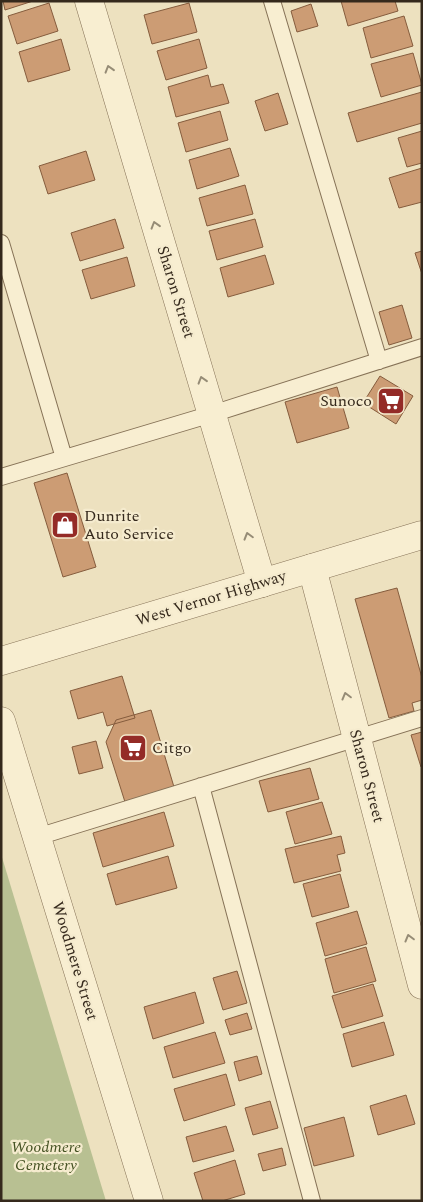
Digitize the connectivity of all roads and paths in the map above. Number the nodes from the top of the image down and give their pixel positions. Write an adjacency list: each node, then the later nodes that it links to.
1 (89, 1): 6 (street, Sharon Street, one-way to 1)
2 (272, 1): 5 (lane)
3 (1, 243): 7 (lane)
4 (422, 347): 5 (lane)
5 (379, 361): 6 (lane)
6 (212, 414): 7 (lane); 11 (street, Sharon Street, one-way to 6)
7 (64, 458): 8 (lane)
8 (1, 477)
9 (422, 535): 10 (street, West Vernor Highway)
10 (312, 568): 11 (street, West Vernor Highway); 15 (street, Sharon Street, one-way to 10)
11 (262, 583): 12 (street, West Vernor Highway)
12 (1, 661)
13 (422, 718): 15 (lane)
14 (1, 721): 17 (street, Woodmere Street)
15 (357, 737): 16 (lane); 18 (street, Sharon Street, one-way to 15)
16 (201, 786): 17 (lane); 20 (lane)
17 (37, 837): 19 (street, Woodmere Street)
18 (422, 985)
19 (149, 1201)
20 (312, 1201)

